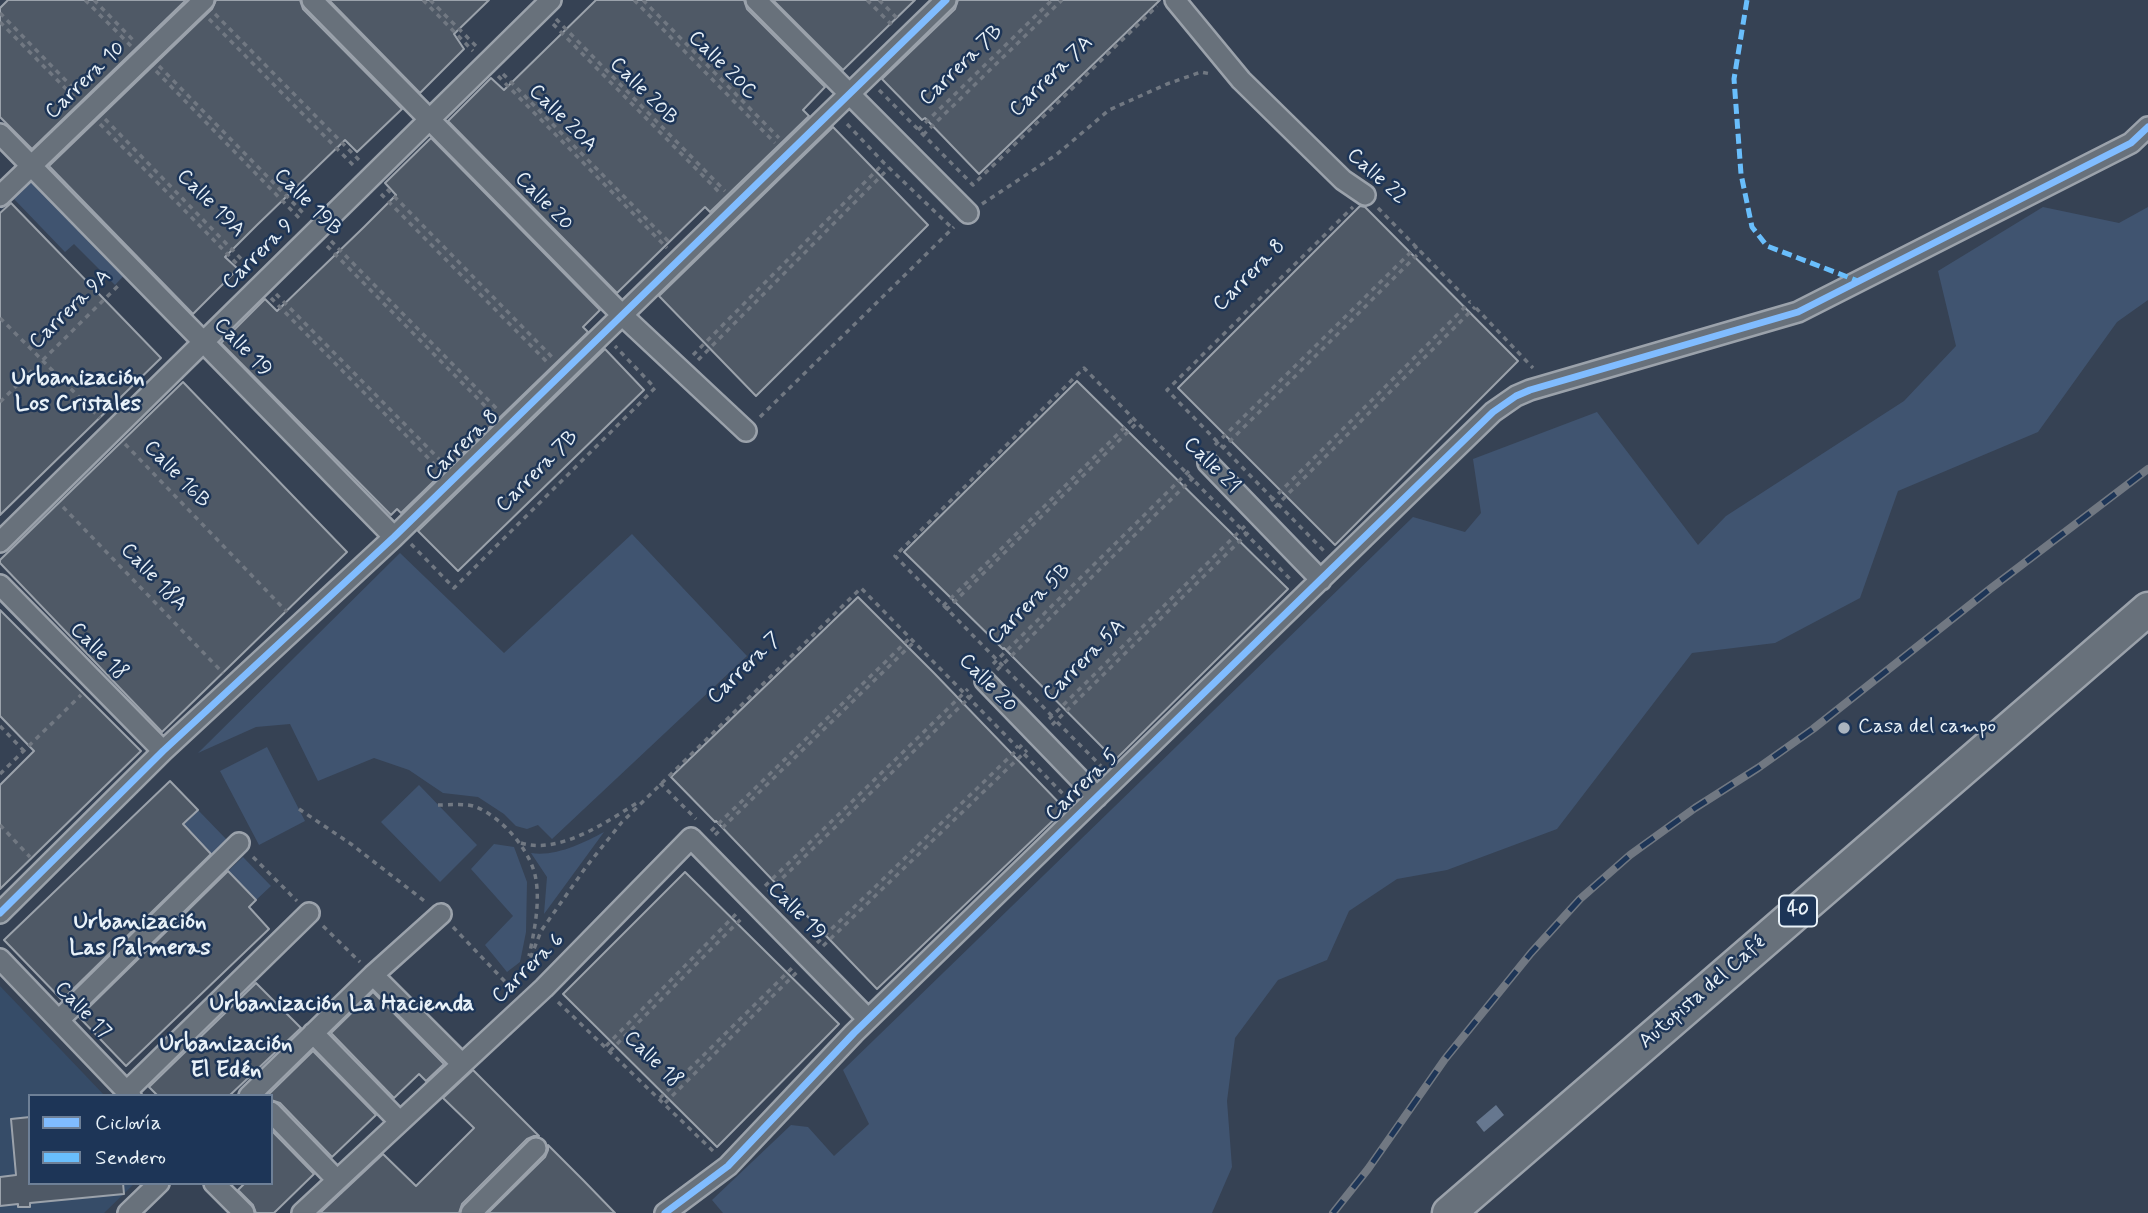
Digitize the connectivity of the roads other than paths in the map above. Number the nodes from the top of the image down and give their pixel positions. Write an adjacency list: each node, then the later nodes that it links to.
1 (204, 0): 11 (street, Carrera 10)
2 (312, 0): 8 (street, Calle 20)
3 (756, 0): 7 (street)
4 (946, 0): 7 (street, Carrera 8)
5 (1175, 0): 13 (street, Calle 22)
6 (545, 6): 8 (street, Carrera 9)
7 (849, 94): 14 (street); 15 (street, Carrera 8)
8 (429, 119): 15 (street, Calle 20); 16 (street, Carrera 9)
9 (2148, 127): 21 (street, Carrera 5)
10 (0, 134): 11 (street, Calle 19)
11 (30, 166): 12 (street, Carrera 10); 16 (street, Calle 19)
12 (0, 195)
13 (1365, 195)
14 (968, 213)
15 (622, 315): 17 (street, Calle 20); 19 (street, Carrera 8)
16 (204, 341): 19 (street, Calle 19); 20 (street, Carrera 9)
17 (746, 431)
18 (1204, 459): 21 (street, Calle 21)
19 (394, 537): 25 (street, Carrera 8)
20 (0, 542)
21 (1321, 580): 26 (street, Carrera 5)
22 (0, 585): 25 (street, Calle 18)
23 (2148, 609): 51 (highway, Autopista del Café / 40)
24 (982, 678): 26 (street, Calle 20)
25 (163, 751): 29 (street, Carrera 8)
26 (1097, 797): 34 (street, Carrera 5)
27 (239, 843): 35 (street)
28 (695, 843): 34 (street, Calle 19); 37 (street, Carrera 6)
29 (0, 913)
30 (309, 913): 38 (street)
31 (441, 914): 33 (street)
32 (0, 959): 35 (street, Calle 17)
33 (373, 975): 36 (street); 37 (street)
34 (868, 1019): 50 (street, Carrera 5)
35 (59, 1020): 38 (street, Calle 17)
36 (313, 1033): 39 (street); 41 (street)
37 (462, 1065): 41 (street, Carrera 6)
38 (129, 1093)
39 (253, 1094)
40 (273, 1114): 43 (street)
41 (400, 1122): 43 (street, Carrera 6)
42 (536, 1148): 49 (street)
43 (337, 1180): 48 (street, Carrera 6)
44 (157, 1185): 46 (street)
45 (216, 1185): 47 (street)
46 (128, 1213)
47 (244, 1213)
48 (302, 1213)
49 (471, 1213)
50 (665, 1213)
51 (1449, 1213)

